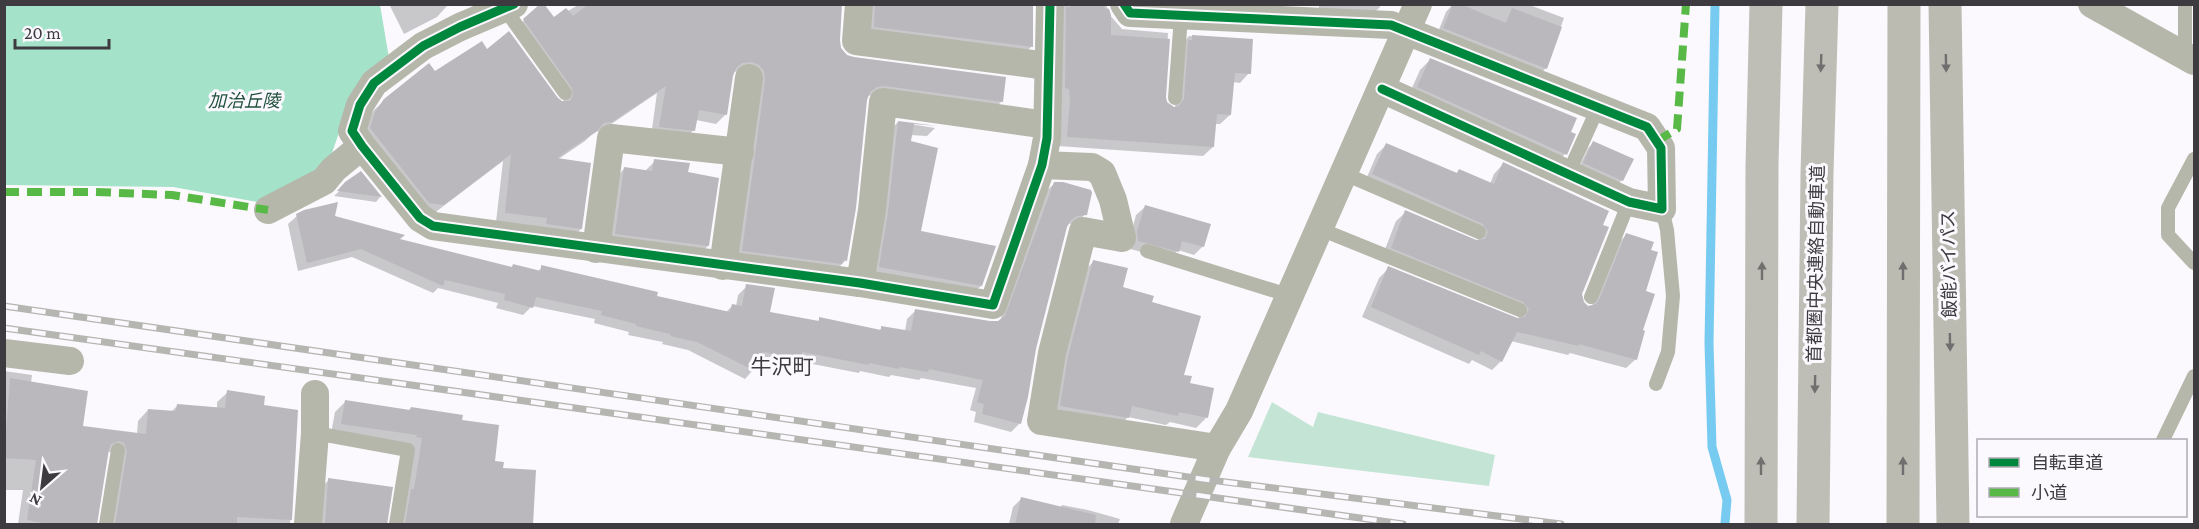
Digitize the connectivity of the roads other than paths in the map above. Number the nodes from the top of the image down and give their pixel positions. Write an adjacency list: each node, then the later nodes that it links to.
1 (860, 4): 16 (street)
2 (1050, 4): 16 (street)
3 (1124, 4): 12 (street)
4 (1418, 4): 14 (street)
5 (1766, 4): 55 (highway, one-way to 5)
6 (1822, 4): 56 (highway, 首都圏中央連絡自動車道, one-way to 56)
7 (1904, 4): 57 (highway, one-way to 7)
8 (1944, 4): 58 (highway, 飯能バイパス, one-way to 58)
9 (2092, 4): 15 (street)
10 (2185, 4): 15 (lane)
11 (506, 6): 19 (lane); 23 (street)
12 (1191, 12): 13 (street); 20 (lane)
13 (1269, 12): 14 (street)
14 (1407, 31): 18 (street); 21 (street)
15 (2190, 58)
16 (1048, 66): 22 (street)
17 (749, 78): 24 (street)
18 (1382, 89): 27 (street); 28 (street)
19 (565, 93)
20 (1175, 98)
21 (1598, 108): 28 (lane); 30 (street)
22 (1047, 125): 26 (street); 38 (street)
23 (362, 146): 31 (street); 34 (street)
24 (740, 152): 34 (street); 37 (street)
25 (2194, 159): 36 (lane)
26 (1042, 165): 38 (street); 49 (street)
27 (1345, 174): 32 (street); 33 (lane)
28 (1568, 174): 29 (street)
29 (1629, 202): 30 (street); 40 (lane)
30 (1662, 209): 45 (lane)
31 (268, 210)
32 (1320, 229): 39 (street); 41 (lane)
33 (1479, 232)
34 (596, 249): 37 (street)
35 (1147, 251): 39 (lane)
36 (2194, 263)
37 (723, 266): 38 (street)
38 (860, 284)
39 (1290, 296): 49 (street)
40 (1591, 297)
41 (1520, 310)
42 (4, 353): 43 (street)
43 (70, 361)
44 (2194, 376): 48 (lane)
45 (1656, 384)
46 (315, 394): 47 (street)
47 (315, 433): 52 (street); 53 (lane)
48 (2164, 439)
49 (1216, 448): 54 (street)
50 (118, 450): 51 (lane)
51 (106, 525)
52 (308, 525)
53 (396, 525)
54 (1184, 525)
55 (1761, 525)
56 (1813, 525)
57 (1903, 525)
58 (1953, 525)

